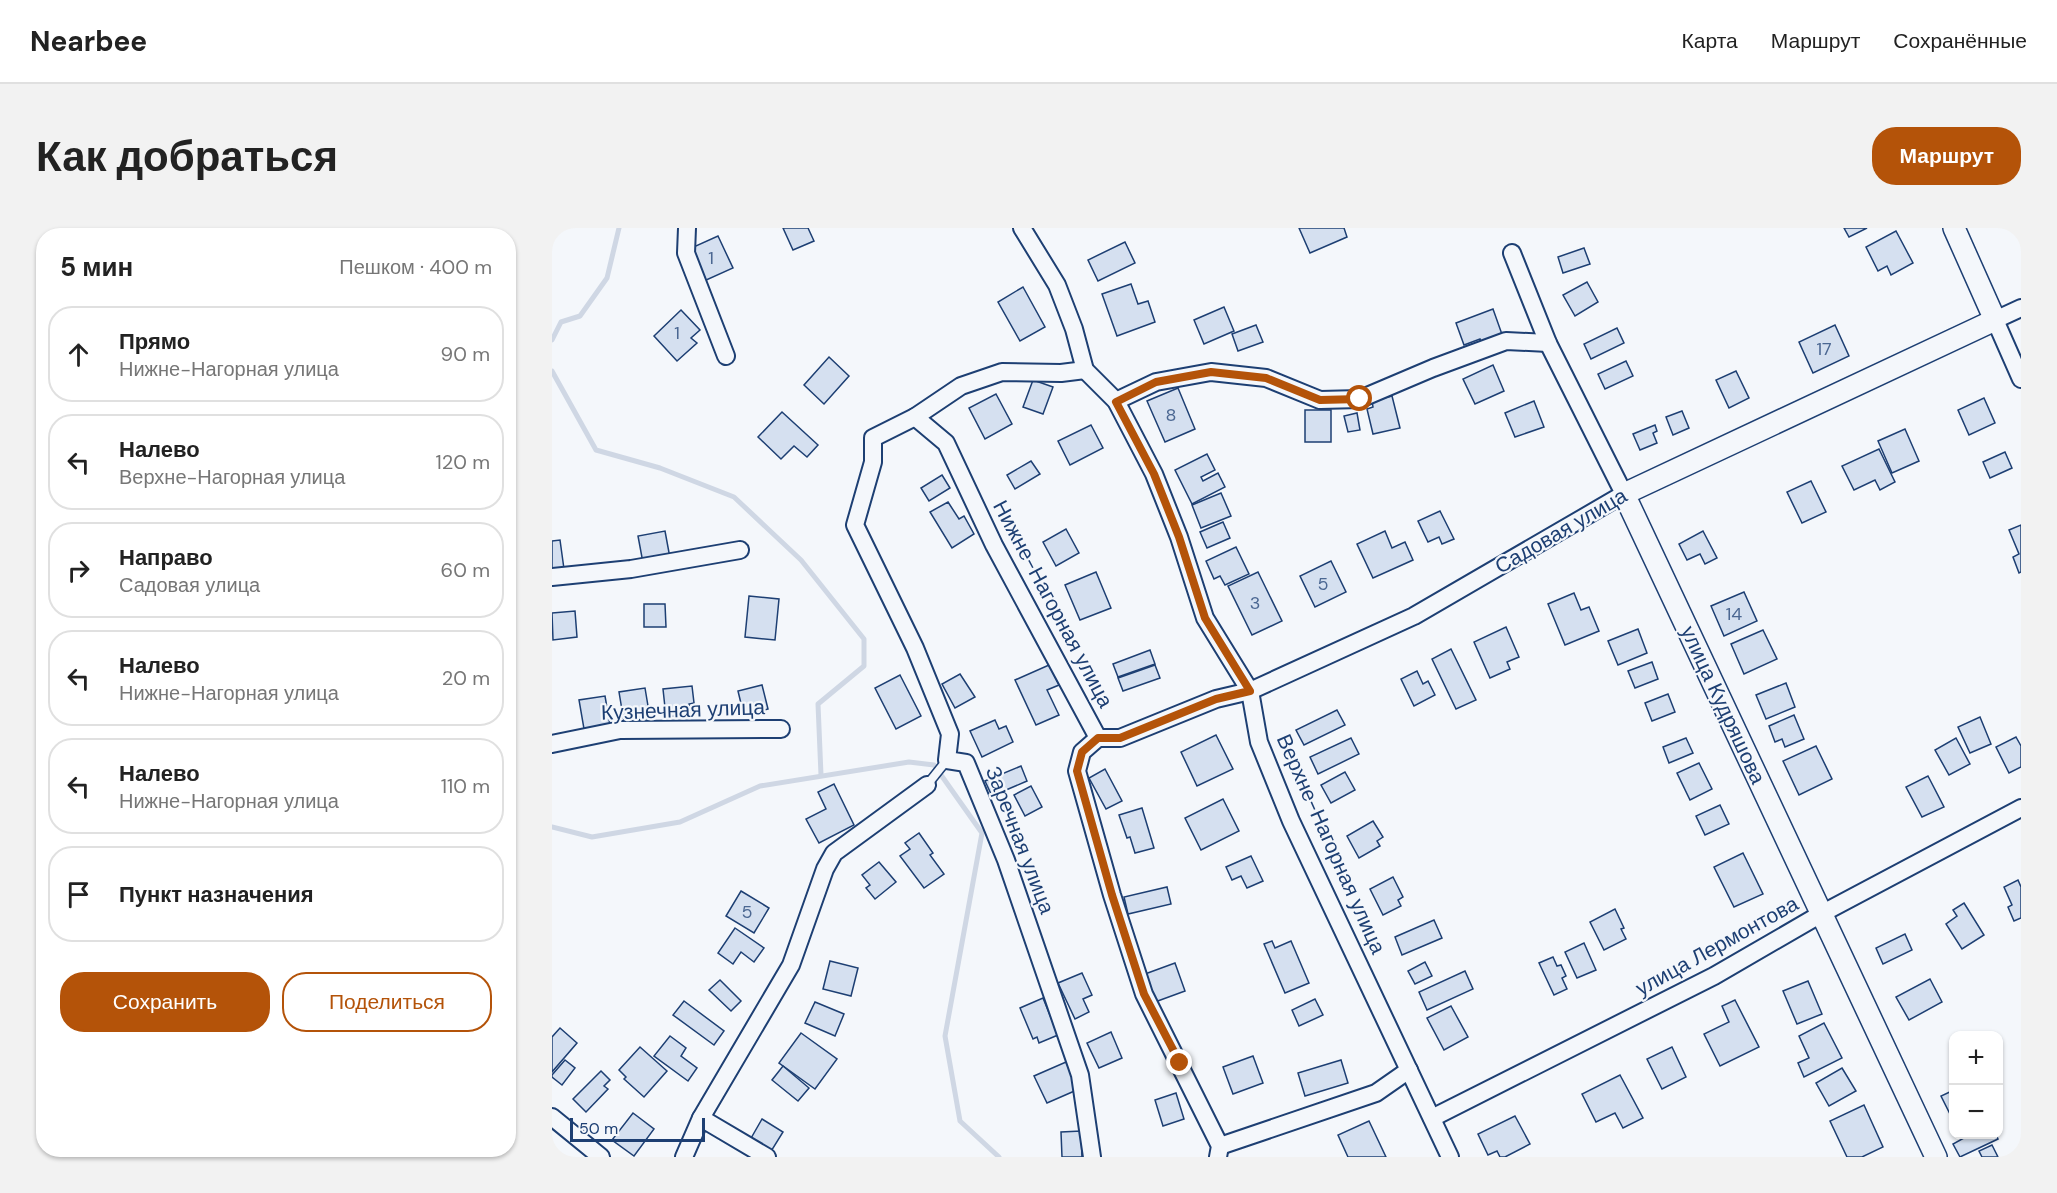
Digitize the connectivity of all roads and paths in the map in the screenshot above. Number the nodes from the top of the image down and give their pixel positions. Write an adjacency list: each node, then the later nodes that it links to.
1 (687, 228): 8 (street)
2 (1022, 228): 9 (street, Верхне-Нагорная улица)
3 (1954, 228): 6 (street)
4 (1512, 253): 7 (street, улица Кудряшова)
5 (2021, 308): 6 (street, Садовая улица)
6 (1995, 320): 10 (street); 13 (street, Садовая улица)
7 (1548, 343): 11 (street); 13 (street, улица Кудряшова)
8 (726, 356)
9 (1085, 370): 11 (street, Верхне-Нагорная улица); 12 (street)
10 (2021, 379)
11 (1116, 402): 16 (street, Верхне-Нагорная улица)
12 (915, 417): 18 (street, Нижне-Нагорная улица); 20 (street)
13 (1624, 494): 16 (street, Садовая улица); 23 (street, улица Кудряшова)
14 (740, 550): 15 (street)
15 (552, 577)
16 (1250, 691): 18 (street, Садовая улица); 24 (street, Верхне-Нагорная улица)
17 (781, 729): 19 (street, Кузнечная улица)
18 (1098, 738): 28 (street, Нижне-Нагорная улица)
19 (552, 744)
20 (947, 760): 21 (lane); 32 (street, Заречная улица)
21 (927, 785): 26 (street)
22 (2021, 808): 23 (street, улица Лермонтова)
23 (1821, 914): 27 (street, улица Лермонтова); 34 (street, улица Кудряшова)
24 (1409, 1070): 27 (street, Верхне-Нагорная улица); 28 (street)
25 (552, 1117): 29 (street)
26 (701, 1118): 30 (street); 31 (street)
27 (1432, 1118): 33 (street, Верхне-Нагорная улица)
28 (1219, 1152)
29 (601, 1157)
30 (684, 1157)
31 (767, 1157)
32 (1092, 1157)
33 (1450, 1157)
34 (1936, 1157)

